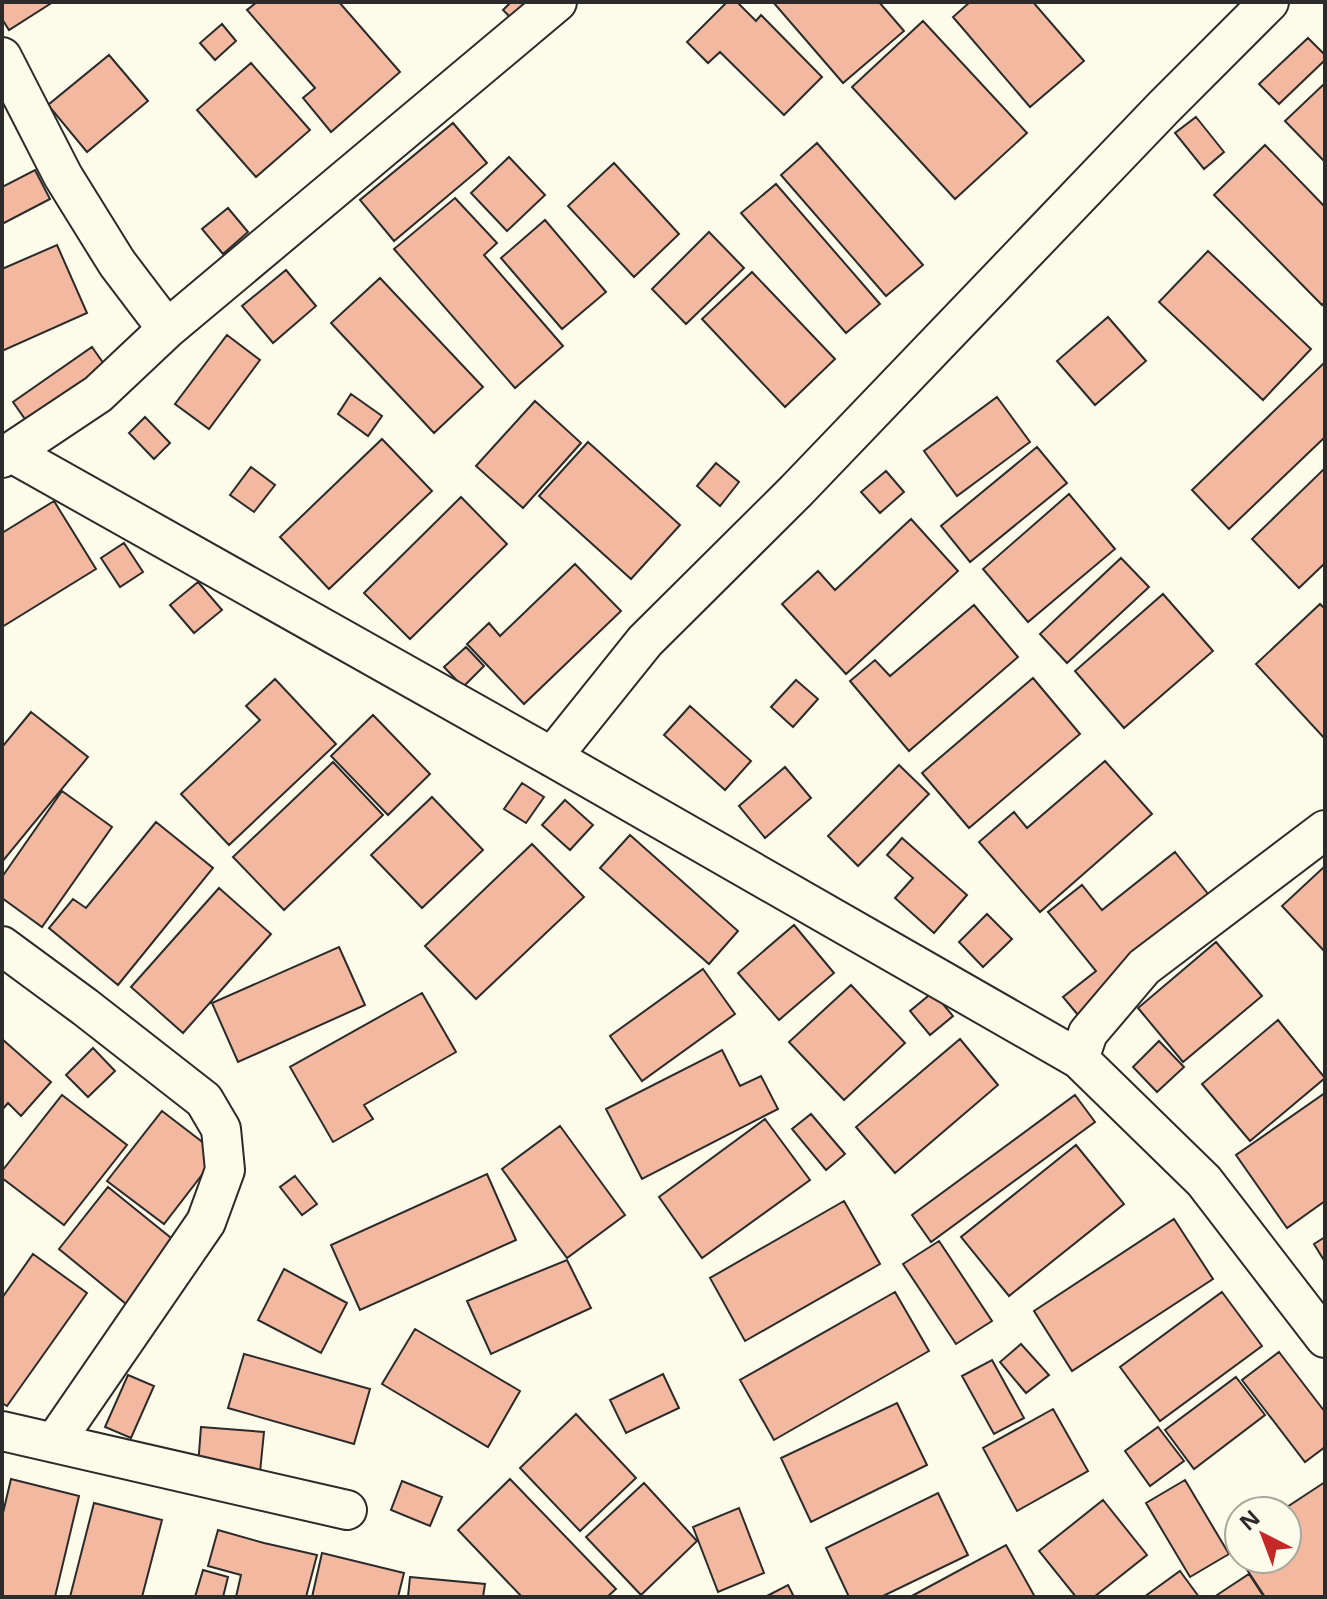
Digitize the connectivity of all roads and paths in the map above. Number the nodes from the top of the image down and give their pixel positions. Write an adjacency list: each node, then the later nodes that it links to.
1 (557, 2): 4 (street)
2 (1269, 2): 6 (street)
3 (2, 57): 4 (street)
4 (167, 329): 5 (street)
5 (6, 455): 6 (street)
6 (552, 757): 9 (street)
7 (1325, 830): 9 (street)
8 (2, 946): 12 (street)
9 (1079, 1059): 10 (street)
10 (1325, 1338)
11 (2, 1431): 12 (street)
12 (54, 1443): 13 (street)
13 (347, 1510)

